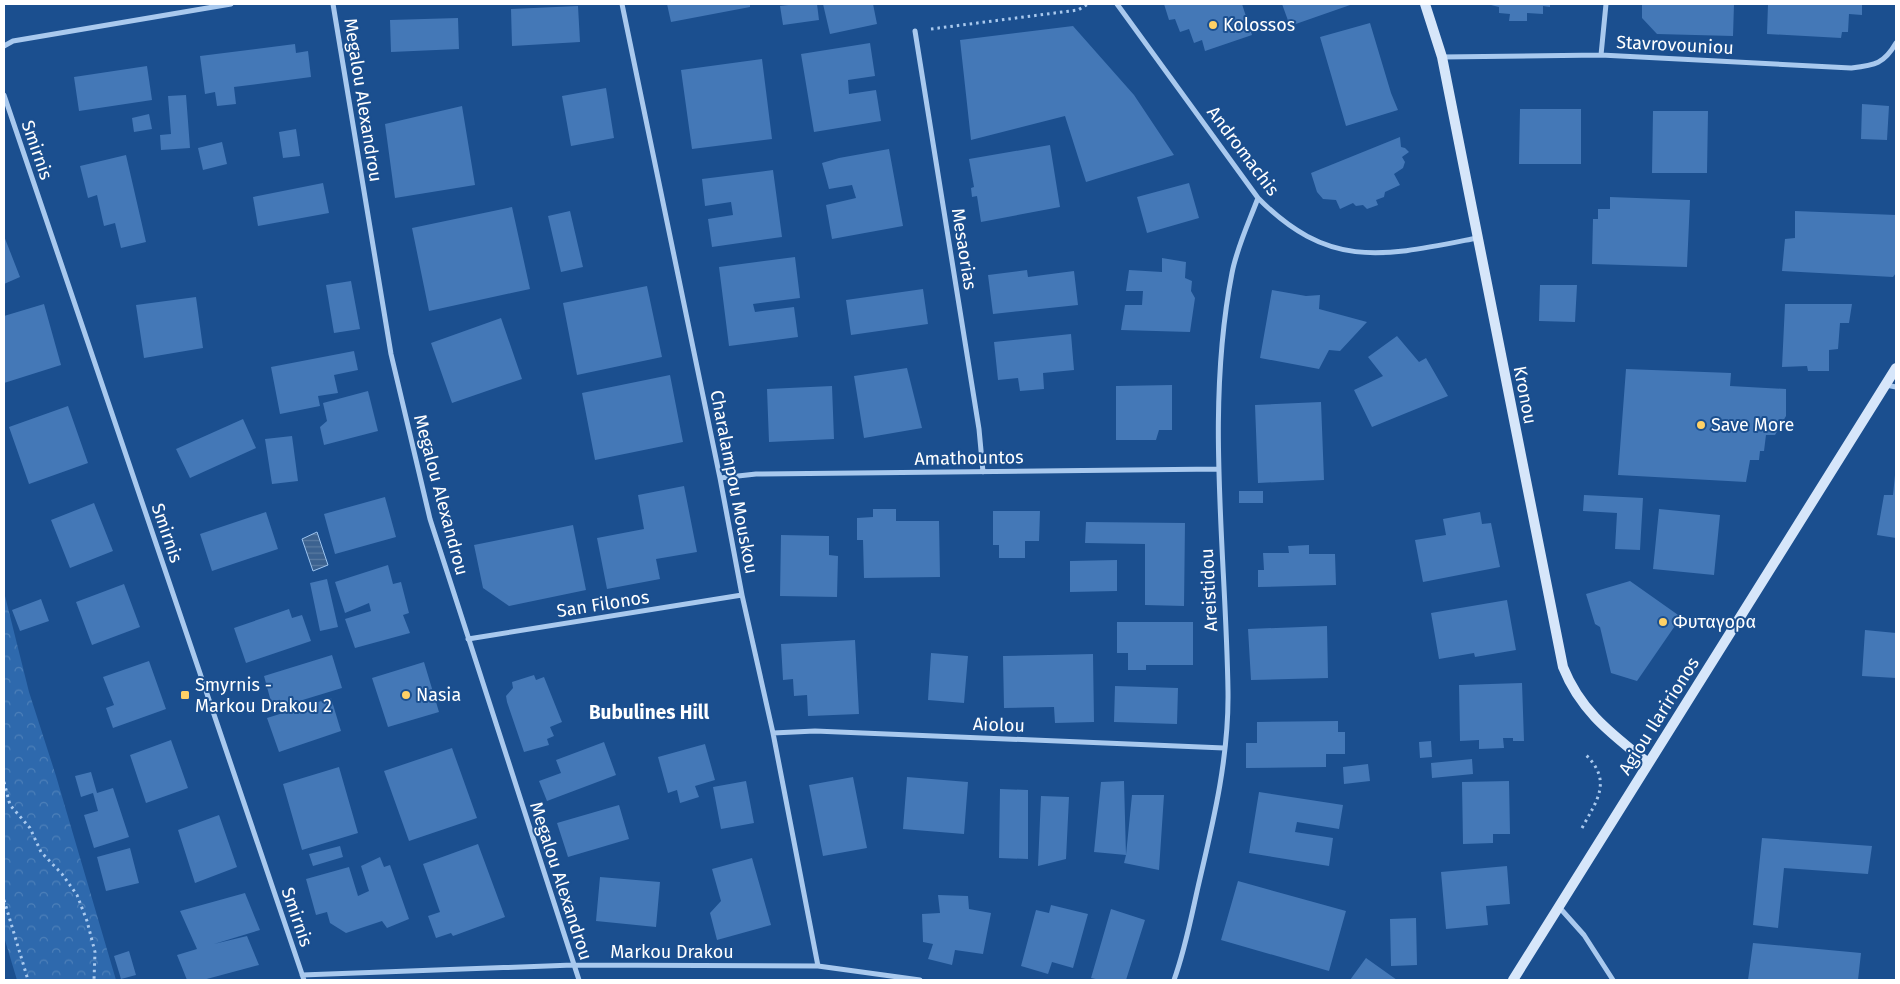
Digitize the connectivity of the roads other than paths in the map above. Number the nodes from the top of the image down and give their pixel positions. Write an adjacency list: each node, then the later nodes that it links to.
1 (231, 4): 7 (street)
2 (333, 4): 22 (street, Megalou Alexandrou)
3 (622, 4): 20 (street, Charalampou Mouskou)
4 (1117, 4): 14 (street, Andromachis)
5 (1425, 4): 12 (street, Kronou)
6 (1606, 4): 11 (street)
7 (215, 5): 10 (street)
8 (915, 31): 19 (street, Mesaorias)
9 (1896, 43): 11 (street, Stavrovouniou)
10 (4, 46)
11 (1601, 55): 12 (street, Stavrovouniou)
12 (1442, 57): 15 (street, Kronou)
13 (4, 95): 29 (street, Smirnis)
14 (1258, 198): 15 (street, Andromachis); 18 (street, Areistidou)
15 (1477, 238): 25 (street, Kronou)
16 (1896, 368): 17 (street, Agiou Ilaririonos)
17 (1891, 386): 25 (street, Agiou Ilaririonos)
18 (1219, 469): 19 (street, Amathountos); 24 (street, Areistidou)
19 (982, 472): 20 (street, Amathountos)
20 (720, 478): 21 (street, Charalampou Mouskou)
21 (742, 595): 22 (street, San Filonos); 23 (street, Charalampou Mouskou)
22 (468, 639): 27 (street, Megalou Alexandrou)
23 (773, 733): 24 (street, Aiolou); 28 (street, Charalampou Mouskou)
24 (1224, 748): 32 (street, Areistidou)
25 (1648, 762): 26 (street, Agiou Ilaririonos)
26 (1560, 907): 33 (street, Agiou Ilaririonos); 34 (street)
27 (574, 965): 28 (street, Markou Drakou); 29 (street, Markou Drakou); 30 (street, Megalou Alexandrou)
28 (818, 966): 31 (street, Markou Drakou)
29 (303, 978)
30 (579, 980)
31 (920, 980)
32 (1174, 980)
33 (1513, 980)
34 (1613, 980)

